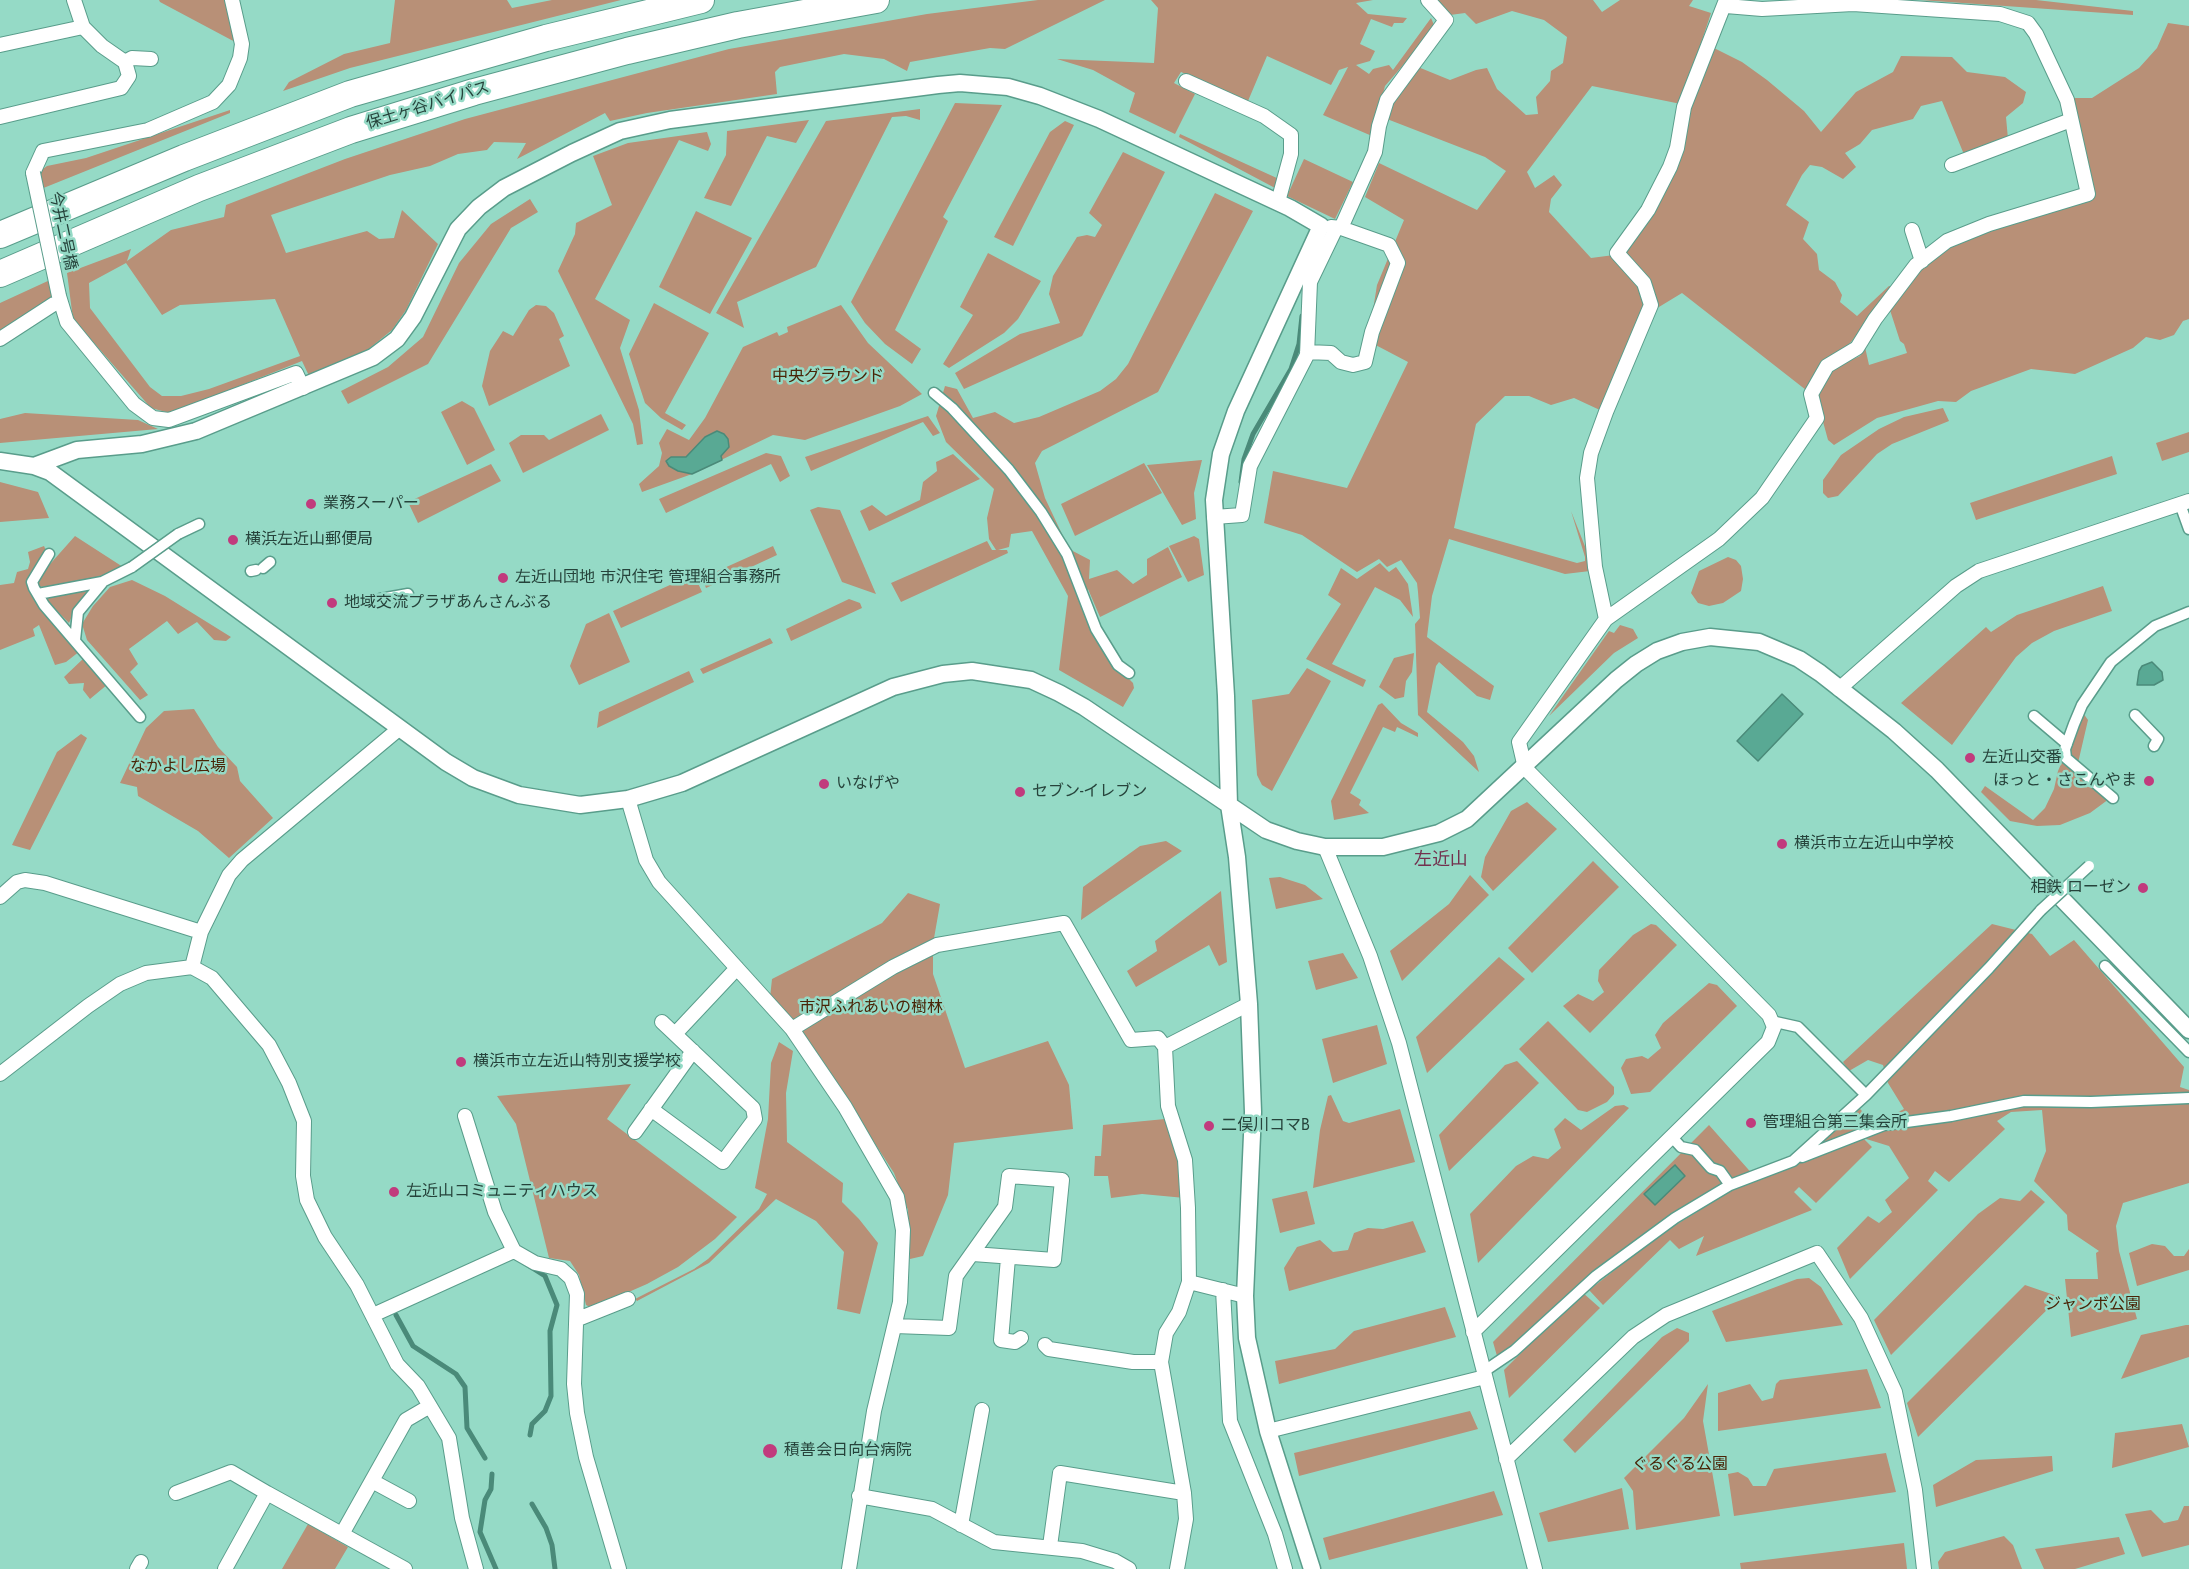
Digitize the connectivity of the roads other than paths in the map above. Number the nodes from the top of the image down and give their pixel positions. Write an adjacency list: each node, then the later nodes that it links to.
1 (74, 0): 7 (street)
2 (232, 0): 21 (street, 今井二号橋, bridge)
3 (701, 0): 18 (highway, 保土ヶ谷バイパス)
4 (876, 0): 20 (highway, 保土ヶ谷バイパス)
5 (1428, 0): 16 (street)
6 (1726, 2): 13 (street); 38 (street)
7 (83, 27): 8 (street); 10 (street)
8 (0, 45)
9 (151, 59): 10 (street)
10 (125, 62): 12 (street)
11 (1186, 81): 15 (street)
12 (0, 117)
13 (2071, 120): 14 (street); 19 (street)
14 (1952, 165)
15 (1278, 202): 16 (street); 24 (street)
16 (1333, 227): 23 (street); 23 (street); 29 (street)
17 (1912, 230): 19 (street)
18 (0, 235)
19 (1922, 261): 38 (street)
20 (0, 274)
21 (60, 298): 22 (street); 24 (street, 今井二号橋)
22 (0, 339)
23 (1307, 352): 29 (street)
24 (303, 388): 27 (street)
25 (934, 393): 42 (street)
26 (0, 461): 27 (street)
27 (34, 466): 47 (street)
28 (2185, 502): 31 (street); 43 (street)
29 (1214, 517): 53 (street)
30 (199, 524): 33 (street, bridge)
31 (2189, 529)
32 (49, 554): 34 (street)
33 (102, 582): 34 (street); 39 (street)
34 (38, 594): 39 (street)
35 (408, 594): 36 (street)
36 (380, 599)
37 (2189, 612): 40 (street)
38 (1606, 619): 50 (street)
39 (75, 640): 46 (street)
40 (2130, 646): 41 (street); 48 (street)
41 (2103, 659)
42 (1129, 673)
43 (1839, 689): 50 (street); 65 (street)
44 (2135, 715): 49 (street)
45 (2034, 716): 48 (street)
46 (140, 717)
47 (400, 728): 52 (street); 57 (street)
48 (2067, 744): 51 (street)
49 (2154, 746)
50 (1525, 768): 54 (street); 62 (street)
51 (2113, 798)
52 (628, 799): 53 (street); 60 (street)
53 (1229, 805): 54 (street); 61 (street)
54 (1325, 847): 89 (street)
55 (2089, 866): 71 (street, bridge)
56 (0, 897): 57 (street)
57 (201, 932): 59 (street)
58 (2105, 966): 69 (street)
59 (192, 967): 70 (street); 86 (street)
60 (737, 968): 64 (street); 66 (street)
61 (1248, 1004): 67 (street); 84 (street)
62 (1772, 1021): 71 (street); 76 (street)
63 (662, 1022): 66 (street)
64 (792, 1029): 67 (street); 88 (street)
65 (2189, 1030)
66 (675, 1034): 68 (street)
67 (1165, 1047): 82 (street)
68 (693, 1051): 73 (street); 73 (street)
69 (2189, 1052)
70 (0, 1074)
71 (1866, 1095): 77 (street)
72 (2189, 1098): 77 (street)
73 (651, 1109): 75 (street)
74 (465, 1116): 79 (street)
75 (635, 1132)
76 (1671, 1136): 78 (street); 89 (street)
77 (1793, 1161): 78 (street)
78 (1730, 1185): 93 (street)
79 (514, 1251): 86 (street); 87 (street)
80 (973, 1254): 81 (street); 81 (street); 88 (street)
81 (1008, 1258): 90 (street)
82 (1189, 1282): 83 (street); 92 (street)
83 (1223, 1290): 84 (street); 114 (street)
84 (1245, 1296): 96 (street)
85 (628, 1299): 87 (street)
86 (373, 1315): 94 (street)
87 (578, 1319): 110 (street)
88 (895, 1326): 102 (street)
89 (1473, 1332): 93 (street)
90 (1021, 1338)
91 (1045, 1345): 92 (street)
92 (1161, 1362): 101 (street)
93 (1484, 1375): 96 (street); 97 (street)
94 (430, 1406): 98 (street); 109 (street)
95 (982, 1410): 104 (street)
96 (1269, 1431): 115 (street)
97 (1506, 1460): 116 (street); 117 (street)
98 (372, 1481): 103 (street); 105 (street)
99 (176, 1493): 100 (street)
100 (267, 1493): 105 (street); 108 (street)
101 (1184, 1493): 106 (street); 113 (street)
102 (859, 1496): 104 (street); 111 (street)
103 (409, 1501)
104 (961, 1524): 106 (street)
105 (342, 1534): 107 (street)
106 (1050, 1546): 112 (street)
107 (399, 1567)
108 (225, 1569)
109 (476, 1569)
110 (619, 1569)
111 (849, 1569)
112 (1129, 1569)
113 (1177, 1569)
114 (1285, 1569)
115 (1312, 1569)
116 (1535, 1569)
117 (1924, 1569)

